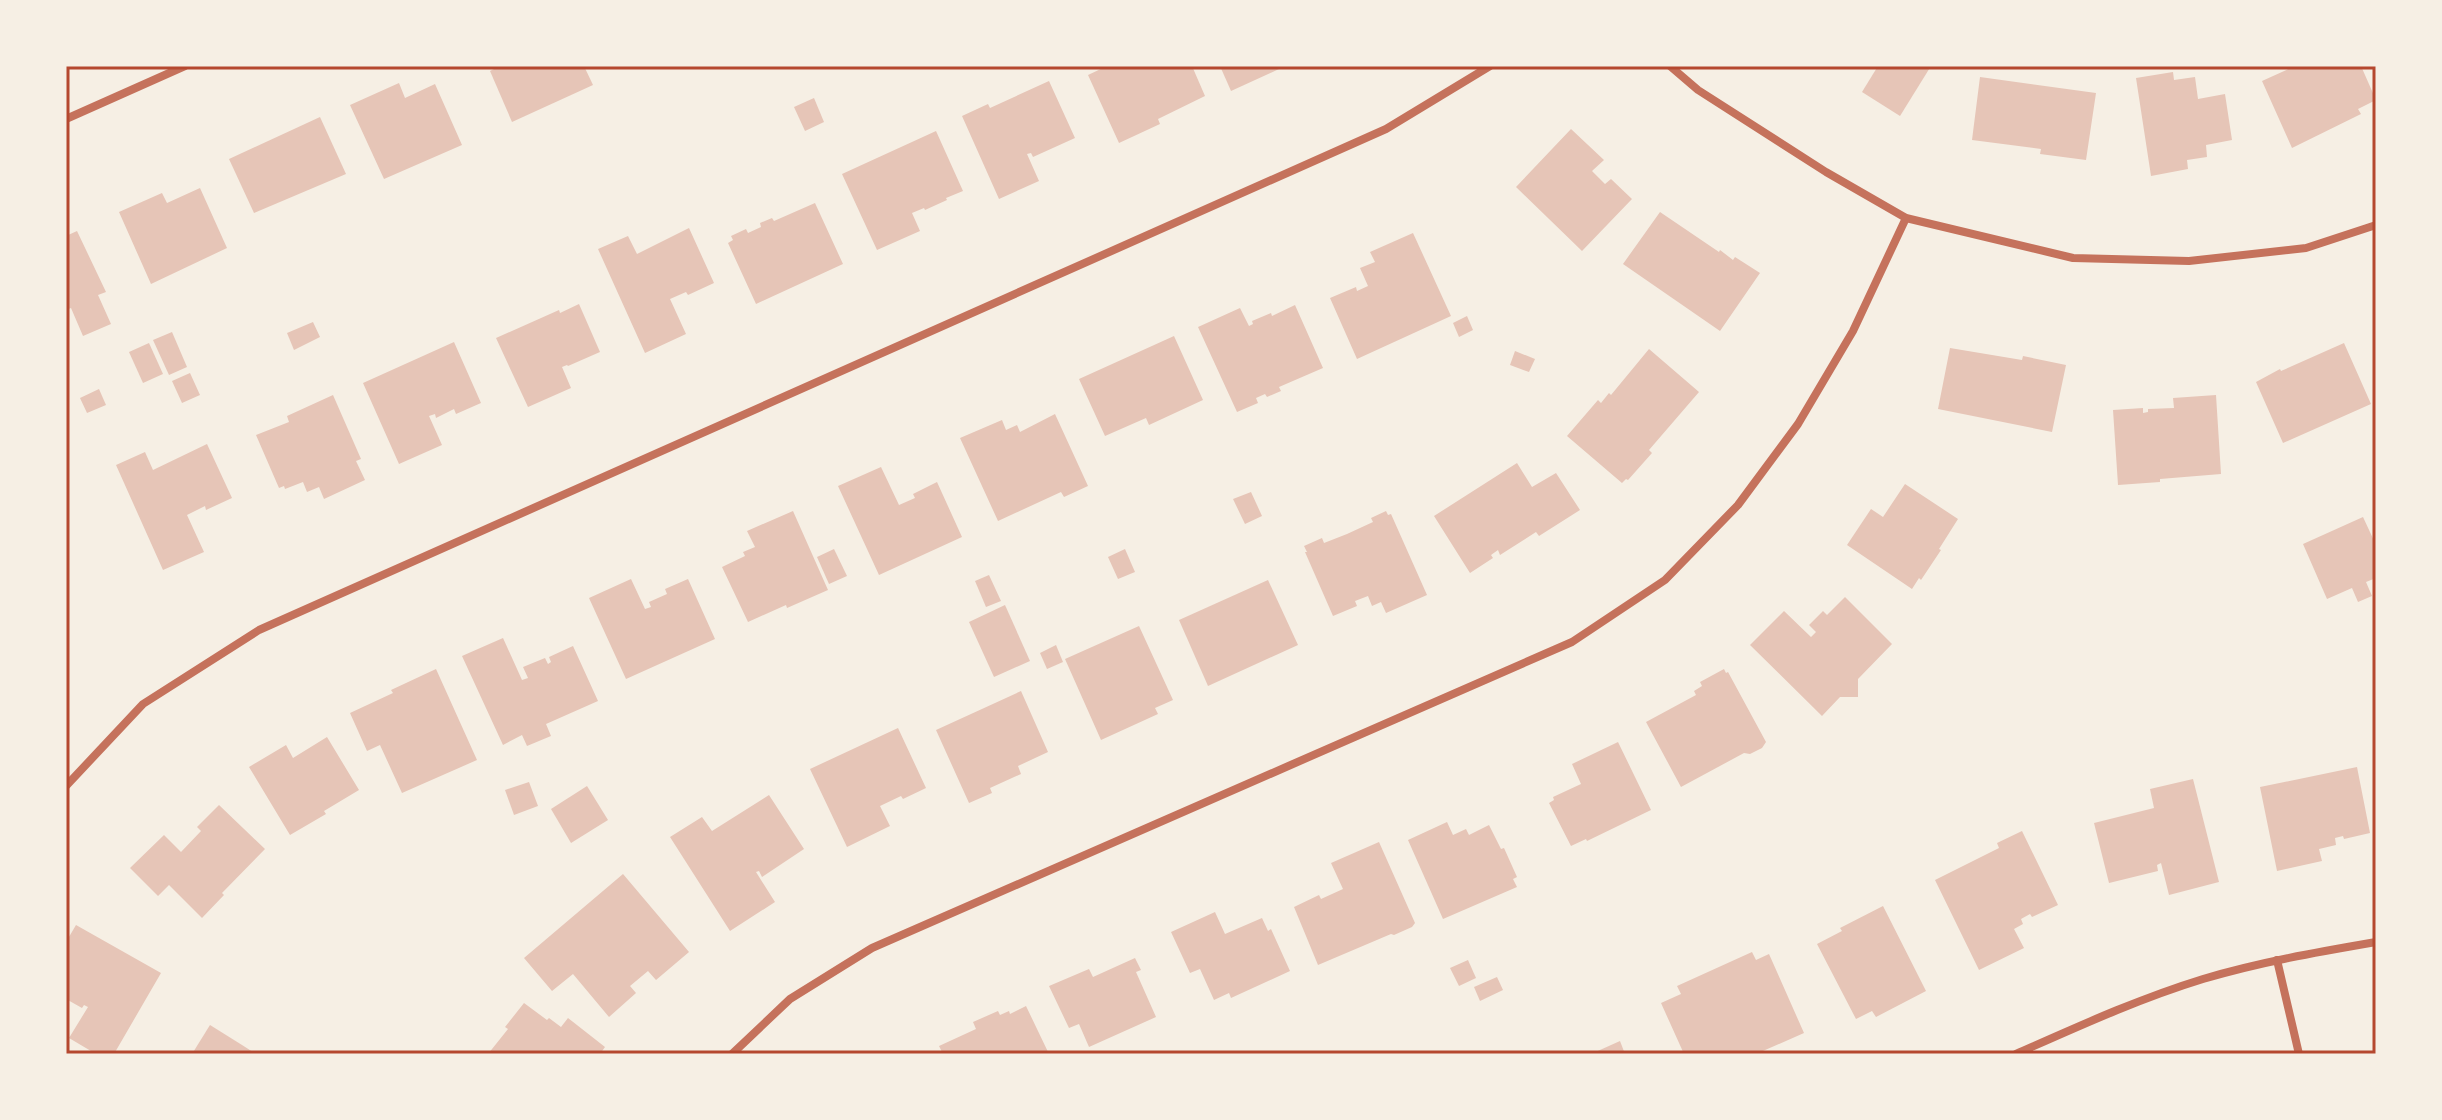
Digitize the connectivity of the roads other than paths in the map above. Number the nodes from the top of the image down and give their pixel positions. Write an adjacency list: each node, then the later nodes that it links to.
1 (185, 66): 4 (street)
2 (1490, 66): 7 (street)
3 (1670, 66): 5 (street)
4 (66, 119)
5 (1906, 218): 6 (street); 10 (street)
6 (2376, 225)
7 (66, 786)
8 (2376, 942): 9 (street)
9 (2277, 960): 11 (street); 12 (street)
10 (732, 1054)
11 (2016, 1054)
12 (2299, 1054)

